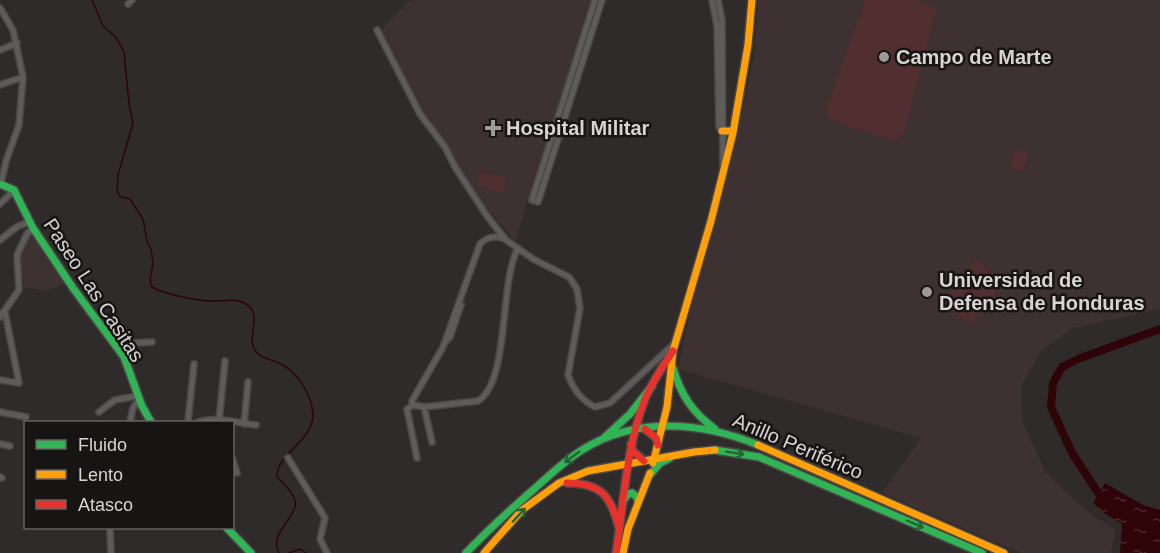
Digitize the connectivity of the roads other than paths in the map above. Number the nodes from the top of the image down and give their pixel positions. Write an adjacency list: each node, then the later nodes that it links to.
1 (595, 0): 2 (street)
2 (602, 0)
3 (712, 0): 12 (street)
4 (718, 0): 12 (street)
5 (752, 0): 13 (main road)
6 (0, 8): 8 (street)
7 (376, 30): 20 (street)
8 (17, 43): 9 (street); 10 (street)
9 (0, 50)
10 (23, 77): 11 (street); 15 (street)
11 (0, 85)
12 (722, 131): 13 (main road); 14 (street)
13 (732, 131): 14 (main road)
14 (723, 179): 25 (main road)
15 (1, 184): 16 (main road)
16 (14, 190): 17 (street); 18 (main road, Paseo Las Casitas)
17 (0, 204)
18 (32, 225): 19 (street); 22 (street); 24 (main road, Paseo Las Casitas)
19 (0, 240)
20 (506, 240): 21 (street); 35 (street)
21 (518, 249): 25 (street); 36 (street)
22 (4, 312): 23 (street); 31 (street)
23 (0, 317)
24 (111, 339): 26 (street); 34 (main road, Paseo Las Casitas)
25 (676, 341): 27 (main road)
26 (152, 342)
27 (673, 351): 30 (main road); 33 (main road)
28 (225, 361): 43 (street)
29 (194, 364): 42 (street)
30 (673, 368): 47 (main road); 49 (main road)
31 (0, 380)
32 (248, 382): 45 (street)
33 (652, 386): 50 (main road); 51 (main road)
34 (138, 398): 38 (street); 40 (street); 41 (main road, Paseo Las Casitas)
35 (413, 405): 36 (street); 59 (street)
36 (424, 407): 52 (street)
37 (0, 412): 39 (street)
38 (99, 412)
39 (26, 417)
40 (130, 421)
41 (150, 421)
42 (188, 421)
43 (221, 421)
44 (234, 423): 45 (street)
45 (244, 424): 46 (street)
46 (256, 425)
47 (664, 425): 48 (main road, Anillo Periférico); 49 (main road, Anillo Periférico); 55 (main road)
48 (645, 429): 50 (main road, Anillo Periférico); 55 (main road)
49 (717, 430): 82 (main road, Anillo Periférico)
50 (634, 431): 51 (main road, Anillo Periférico); 54 (main road)
51 (602, 439): 77 (main road, Anillo Periférico, one-way to 77)
52 (432, 442)
53 (0, 444): 56 (street)
54 (631, 444): 61 (main road); 62 (main road)
55 (658, 445): 60 (main road)
56 (10, 446)
57 (677, 455): 60 (main road, Anillo Periférico); 65 (main road); 81 (main road, Anillo Periférico, one-way to 81)
58 (288, 458): 76 (street)
59 (417, 458)
60 (654, 459): 61 (main road, Anillo Periférico); 65 (main road)
61 (644, 460): 62 (main road, Anillo Periférico)
62 (627, 463): 66 (main road, Anillo Periférico); 67 (main road)
63 (234, 464): 64 (street)
64 (237, 473)
65 (649, 476): 68 (main road)
66 (559, 483): 69 (main road); 78 (main road, Anillo Periférico, one-way to 66)
67 (622, 502): 68 (main road); 69 (main road)
68 (638, 502): 80 (main road)
69 (619, 528): 79 (main road)
70 (110, 529): 73 (street)
71 (228, 529): 72 (main road)
72 (241, 542): 74 (main road); 75 (main road)
73 (111, 553)
74 (246, 553)
75 (251, 553)
76 (327, 553)
77 (466, 553)
78 (484, 553)
79 (616, 553)
80 (623, 553)
81 (982, 553)
82 (1004, 553)

